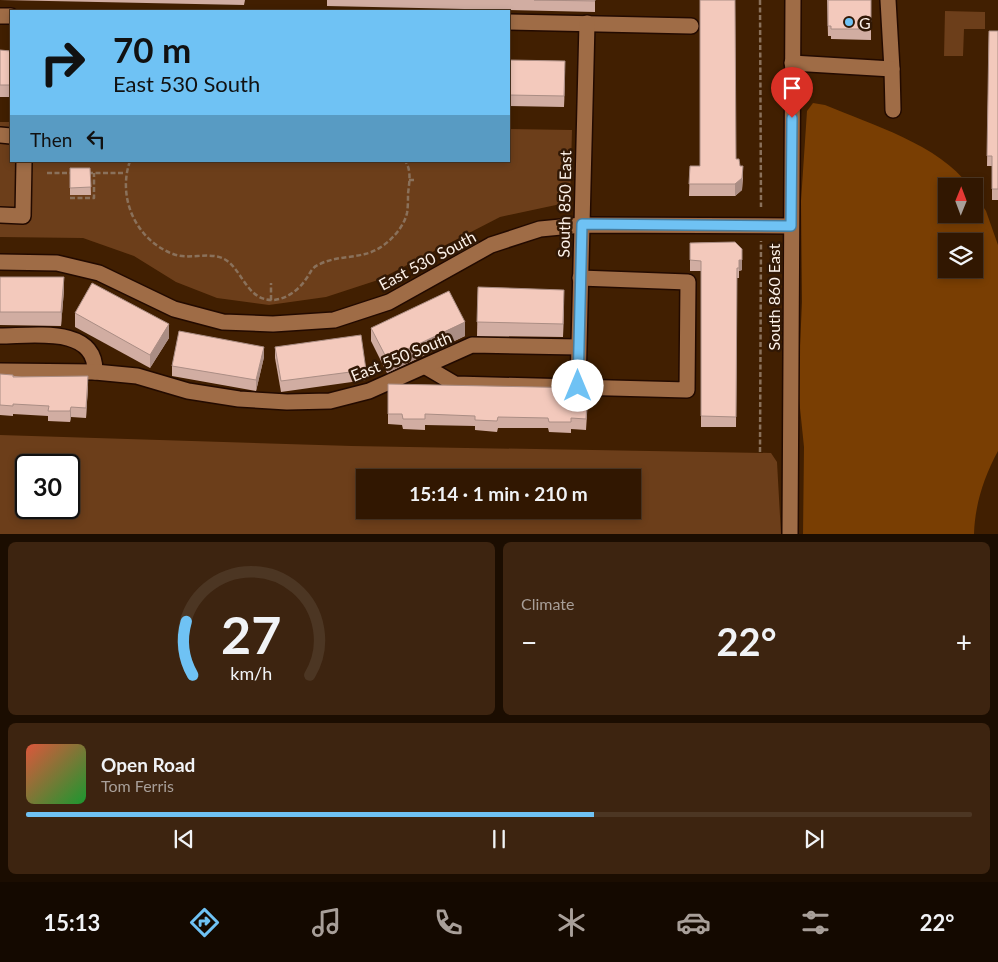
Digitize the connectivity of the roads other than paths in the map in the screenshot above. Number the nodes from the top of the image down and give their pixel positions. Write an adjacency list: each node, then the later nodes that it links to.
1 (793, 0): 6 (street, South 860 East)
2 (888, 0): 7 (street)
3 (510, 22): 4 (street)
4 (587, 23): 5 (street); 11 (street, South 850 East)
5 (691, 26)
6 (792, 63): 7 (street); 12 (street, South 860 East)
7 (892, 69): 8 (street)
8 (893, 110)
9 (24, 162): 10 (street)
10 (0, 215)
11 (582, 224): 12 (street, East 530 South); 13 (street, East 530 South); 14 (street, South 850 East)
12 (791, 226): 21 (street, South 860 East)
13 (0, 262)
14 (580, 278): 16 (street, South 850 East); 20 (street)
15 (0, 336): 19 (street)
16 (578, 347): 17 (street, East 550 South); 20 (street, South 850 East)
17 (426, 367): 19 (street, East 550 South); 20 (street)
18 (0, 372): 19 (street, East 550 South)
19 (95, 372)
20 (578, 386)
21 (790, 534)

